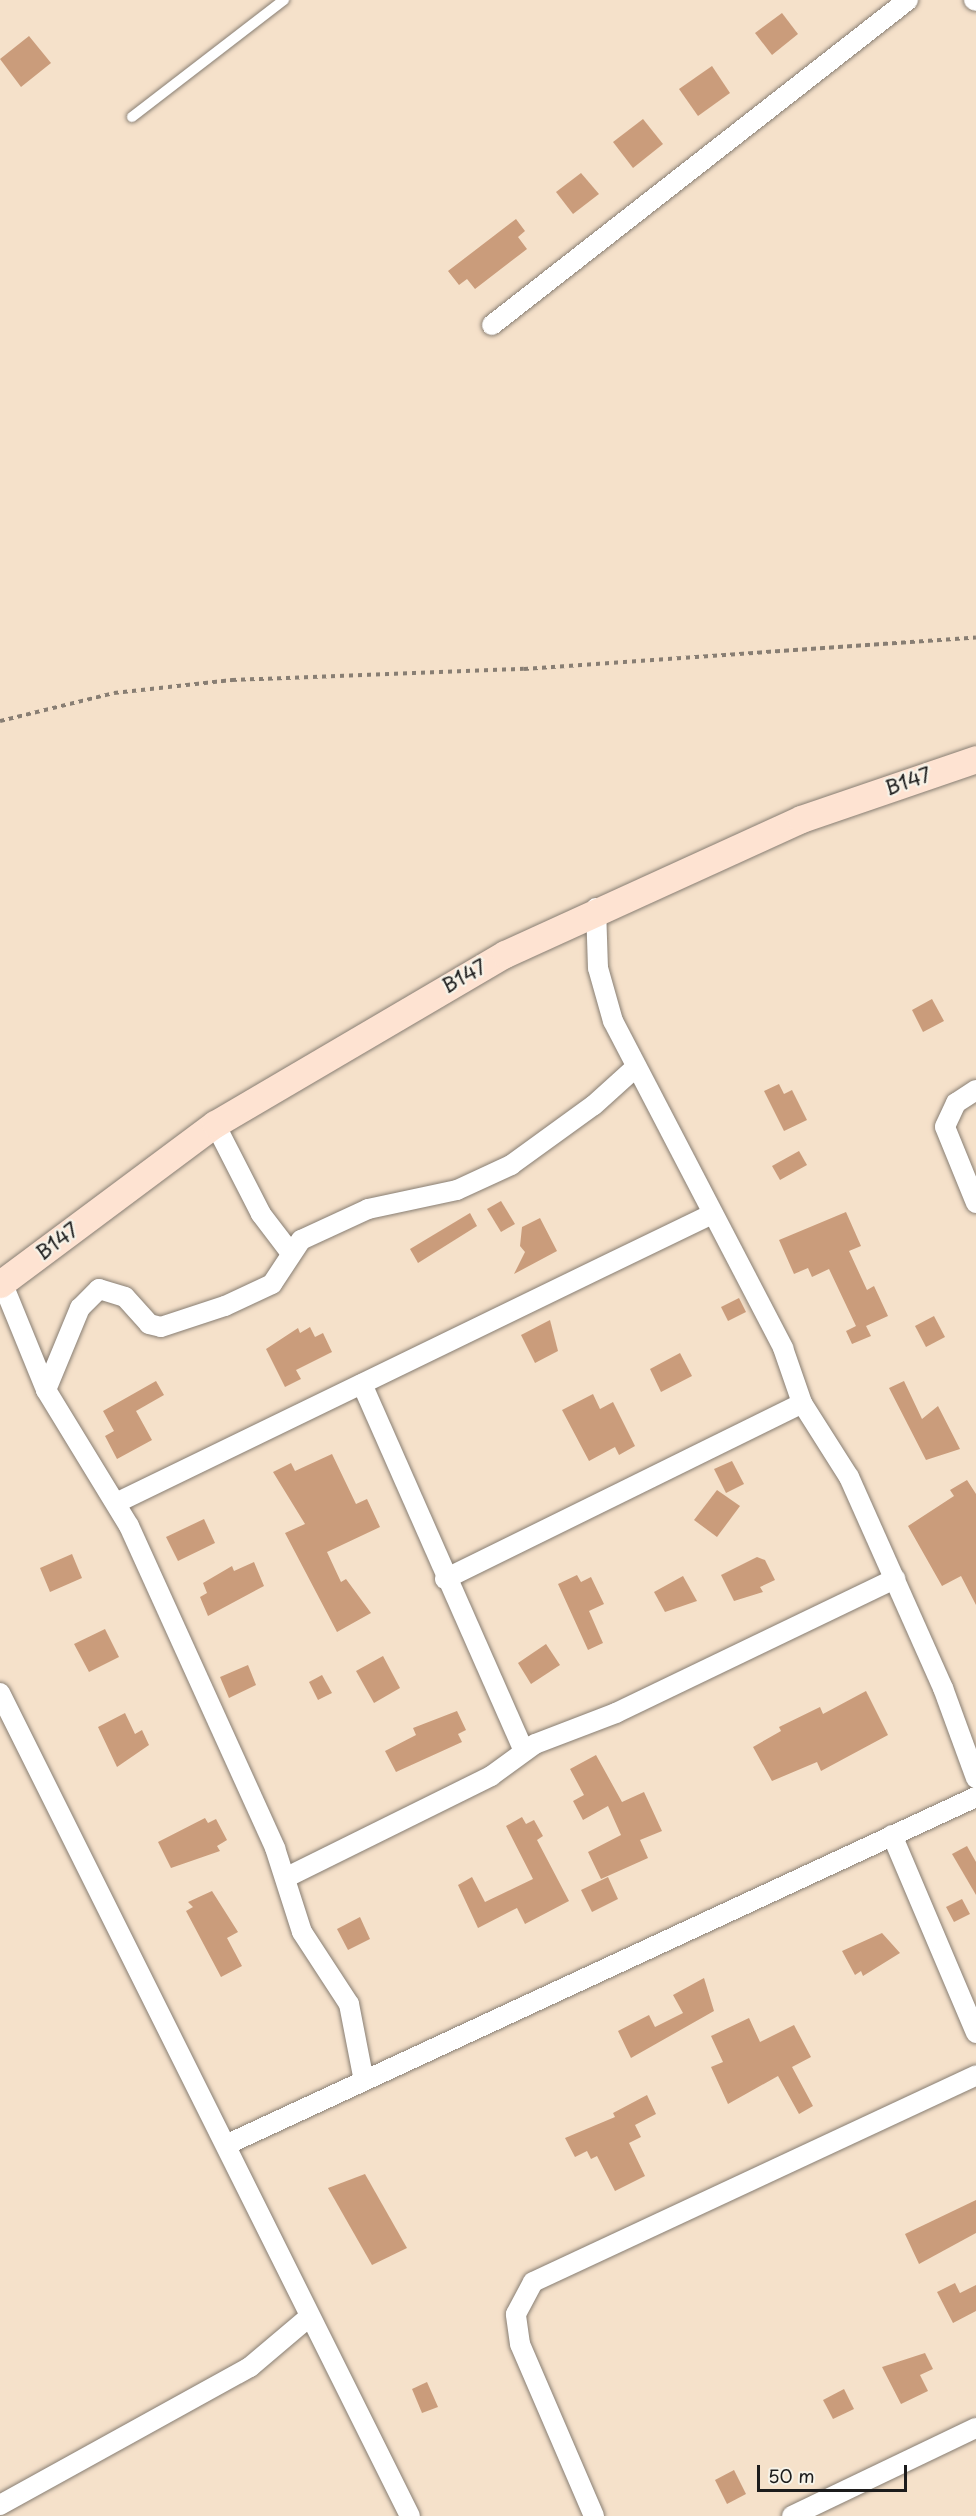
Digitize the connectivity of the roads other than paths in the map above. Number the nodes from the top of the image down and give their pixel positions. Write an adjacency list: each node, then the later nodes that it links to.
1 (284, 0): 3 (lane)
2 (908, 0): 4 (street)
3 (132, 117)
4 (492, 325)
5 (976, 759): 6 (main road, B147 / B147)
6 (596, 908): 7 (street); 9 (main road, B147 / B147)
7 (636, 1067): 11 (street); 12 (street)
8 (976, 1090): 10 (street)
9 (214, 1124): 12 (street); 13 (main road, B147 / B147)
10 (976, 1203)
11 (712, 1214): 14 (street); 16 (street)
12 (290, 1252): 15 (street)
13 (1, 1283): 15 (street)
14 (362, 1384): 17 (street); 19 (street)
15 (46, 1390): 17 (street)
16 (802, 1403): 18 (street); 19 (street)
17 (116, 1503): 25 (street)
18 (895, 1579): 21 (street); 22 (street)
19 (445, 1580): 21 (street)
20 (0, 1693): 29 (street)
21 (524, 1751): 25 (street)
22 (976, 1779)
23 (976, 1797): 24 (street)
24 (892, 1836): 26 (street); 28 (street)
25 (287, 1877): 28 (street)
26 (976, 2033)
27 (976, 2075): 34 (street)
28 (364, 2081): 29 (street)
29 (228, 2144): 30 (street)
30 (308, 2318): 32 (street); 33 (street)
31 (976, 2428): 35 (street)
32 (0, 2505)
33 (410, 2516)
34 (594, 2516)
35 (792, 2516)

